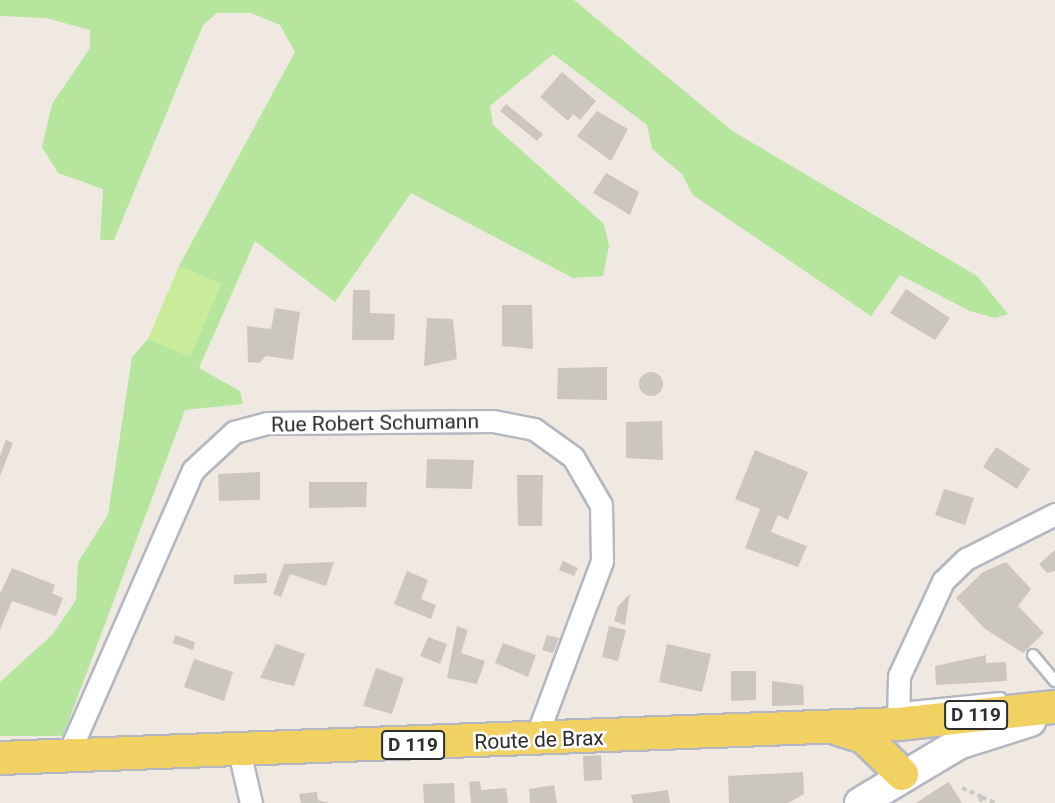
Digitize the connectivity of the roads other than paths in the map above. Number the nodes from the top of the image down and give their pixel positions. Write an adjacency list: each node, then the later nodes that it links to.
1 (1055, 514): 4 (street)
2 (1033, 655): 3 (lane)
3 (1054, 703): 4 (main road, D 119); 10 (main road)
4 (897, 716): 5 (main road, Route de Brax / D 119); 10 (main road)
5 (826, 727): 6 (main road, Route de Brax / D 119); 10 (main road, Route de Brax / D 119)
6 (536, 740): 7 (main road, Route de Brax / D 119); 8 (street, Rue Robert Schumann)
7 (239, 751): 8 (main road, Route de Brax / D 119); 11 (street)
8 (67, 757): 9 (main road, Route de Brax / D 119)
9 (0, 758)
10 (902, 774): 12 (main road)
11 (251, 803)
12 (860, 803)

